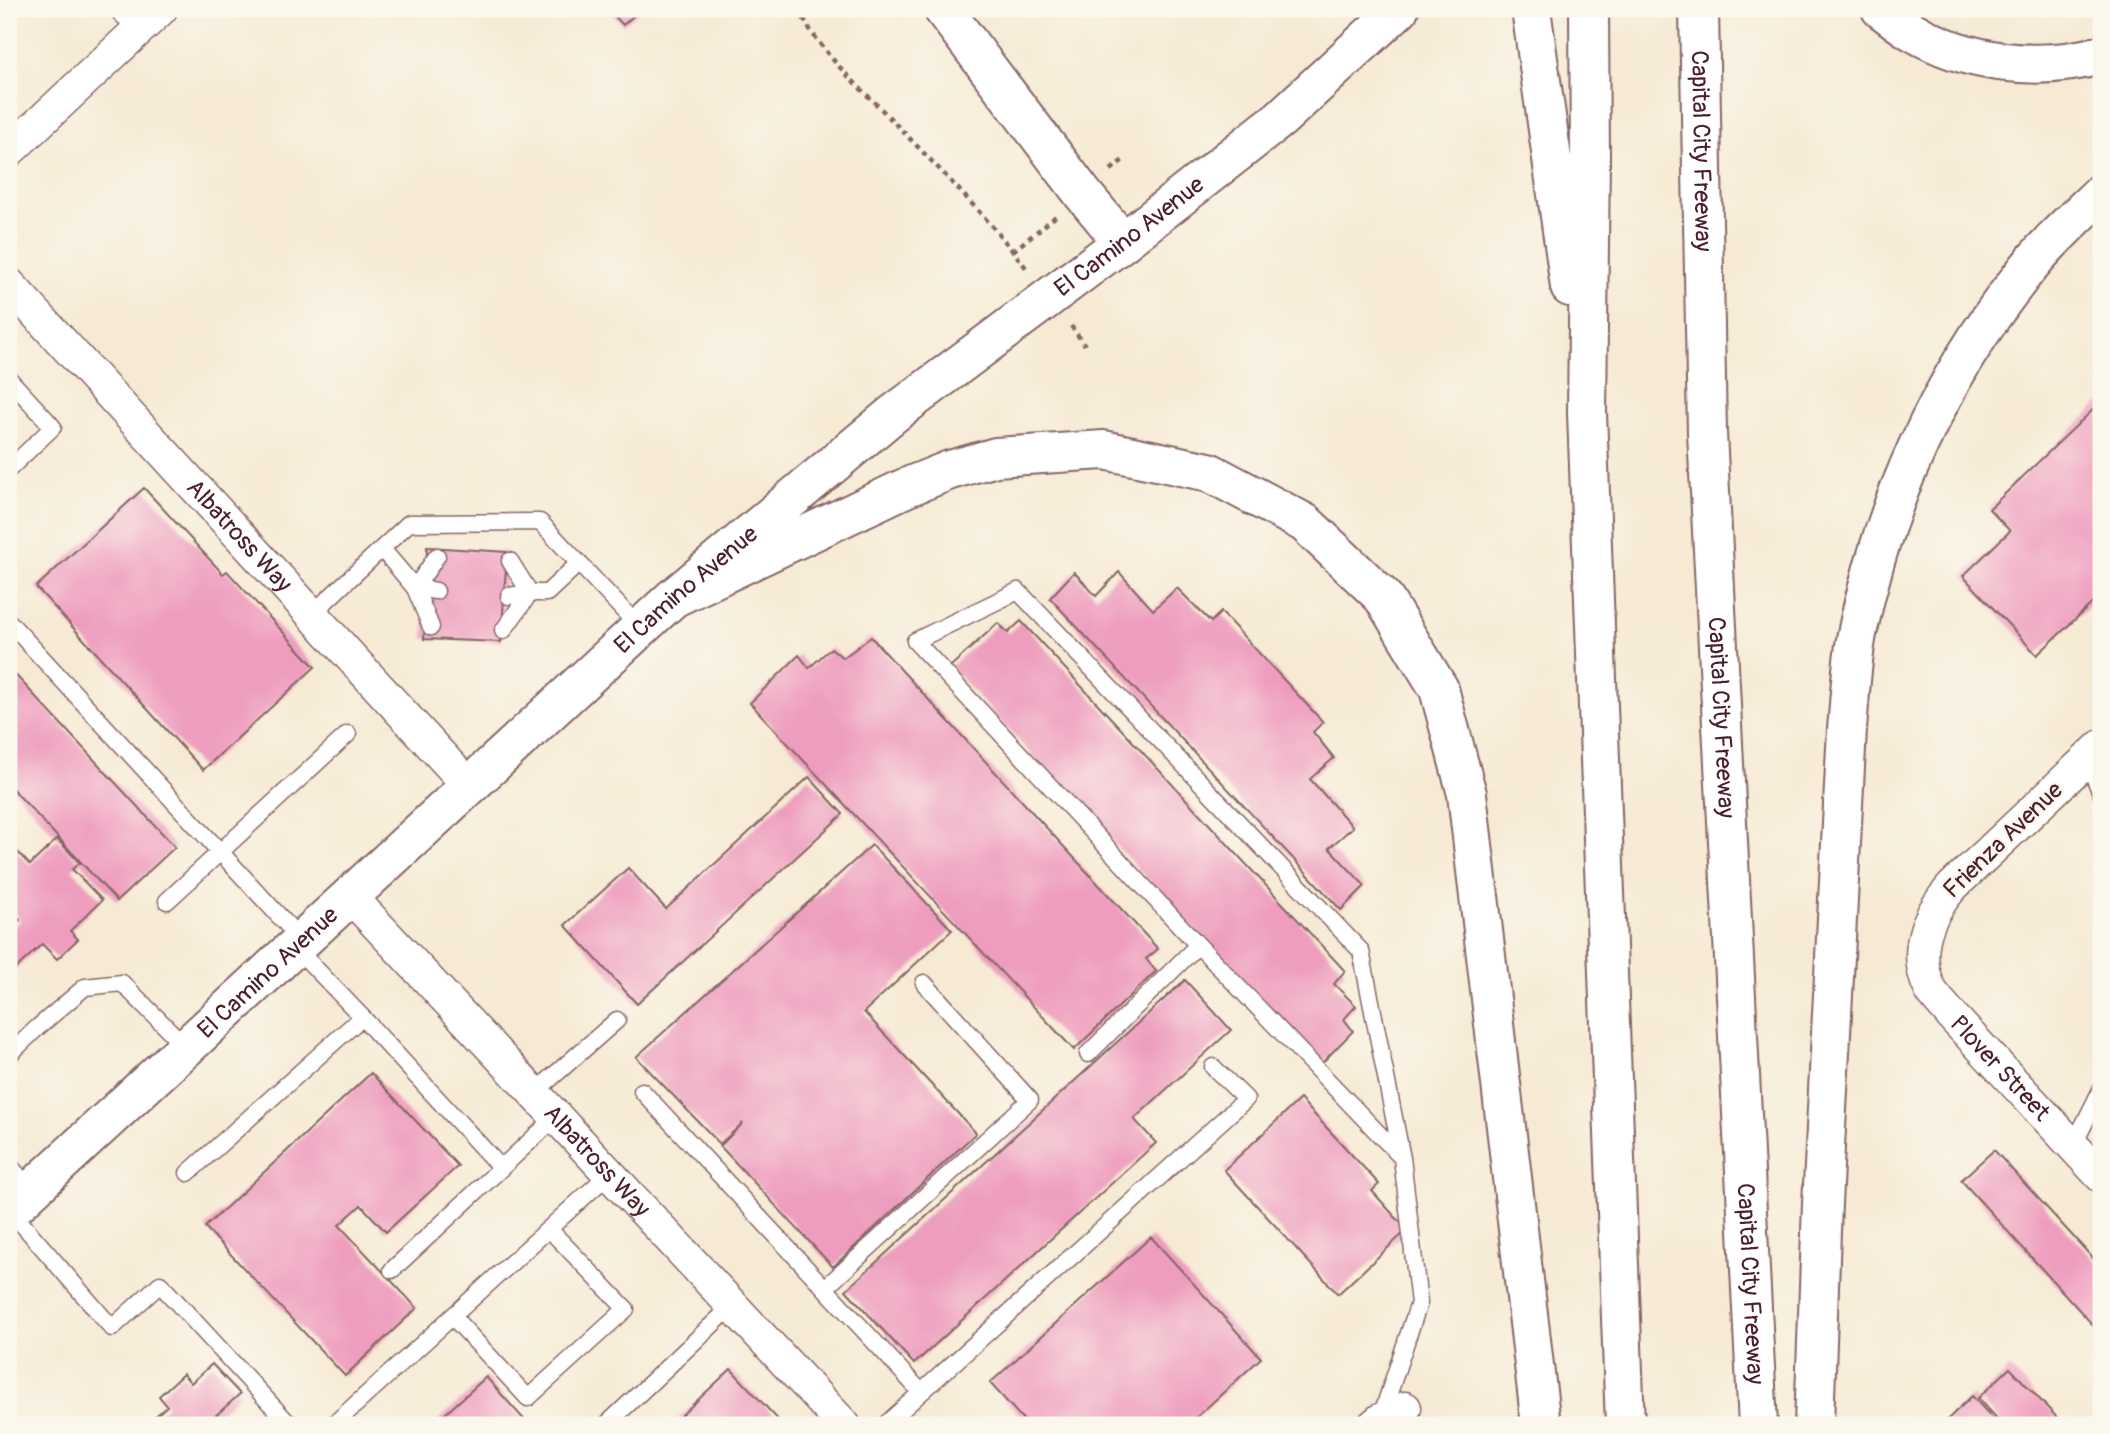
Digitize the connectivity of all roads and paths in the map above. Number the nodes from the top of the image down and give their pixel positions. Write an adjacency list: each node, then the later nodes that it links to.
1 (161, 9): 9 (street)
2 (799, 9): 14 (path)
3 (943, 9): 13 (main road)
4 (1399, 9): 13 (main road, El Camino Avenue)
5 (1531, 9): 18 (main road)
6 (1589, 9): 18 (main road)
7 (1699, 9): 76 (main road, Capital City Freeway)
8 (1881, 9): 10 (main road)
9 (127, 20): 11 (street)
10 (2101, 55)
11 (9, 151)
12 (2101, 193): 77 (main road)
13 (1122, 242): 14 (main road, El Camino Avenue)
14 (1049, 297): 16 (path); 28 (main road, El Camino Avenue)
15 (16, 298): 29 (street, Albatross Way)
16 (1085, 345)
17 (9, 379): 19 (lane)
18 (1587, 413): 75 (main road)
19 (9, 469)
20 (382, 549): 23 (lane); 24 (lane); 29 (lane)
21 (437, 556): 24 (lane)
22 (510, 561): 26 (lane)
23 (579, 563): 26 (lane); 32 (lane)
24 (415, 588): 25 (lane); 31 (lane)
25 (436, 591)
26 (530, 593): 27 (lane); 33 (lane)
27 (509, 596)
28 (673, 598): 32 (main road, El Camino Avenue); 74 (main road)
29 (312, 614): 36 (street, Albatross Way)
30 (9, 622): 38 (lane)
31 (431, 627)
32 (640, 628): 36 (main road, El Camino Avenue)
33 (503, 631)
34 (348, 734): 38 (lane)
35 (2094, 753): 37 (lane); 43 (street, Frienza Avenue)
36 (469, 786): 39 (main road, El Camino Avenue)
37 (2101, 793)
38 (220, 852): 40 (lane); 41 (lane)
39 (350, 896): 41 (main road, El Camino Avenue); 53 (street, Albatross Way)
40 (167, 901)
41 (298, 944): 45 (lane); 47 (main road, El Camino Avenue)
42 (1198, 945): 48 (lane); 56 (lane); 56 (lane)
43 (1922, 946): 55 (street, Plover Street)
44 (924, 983): 64 (lane)
45 (362, 1017): 57 (lane); 58 (lane)
46 (617, 1020): 53 (lane)
47 (186, 1047): 49 (lane); 61 (main road, El Camino Avenue)
48 (1088, 1054)
49 (9, 1055)
50 (1213, 1067): 67 (lane)
51 (2101, 1090): 55 (lane)
52 (642, 1091): 64 (lane)
53 (534, 1093): 54 (street, Albatross Way)
54 (556, 1117): 57 (lane); 59 (street, Albatross Way)
55 (2073, 1146): 60 (street, Plover Street)
56 (1402, 1158): 68 (lane)
57 (501, 1168): 63 (lane)
58 (188, 1173)
59 (609, 1174): 62 (lane); 65 (street, Albatross Way)
60 (2101, 1176)
61 (15, 1194): 69 (lane)
62 (549, 1230): 66 (lane); 66 (lane)
63 (392, 1270)
64 (825, 1288): 67 (lane)
65 (732, 1306): 71 (lane); 72 (street, Albatross Way)
66 (453, 1317): 70 (lane)
67 (921, 1392): 73 (lane)
68 (1386, 1418)
69 (290, 1425)
70 (333, 1425)
71 (606, 1425)
72 (844, 1425)
73 (885, 1425)
74 (1541, 1425)
75 (1625, 1425)
76 (1758, 1425)
77 (1814, 1425)

